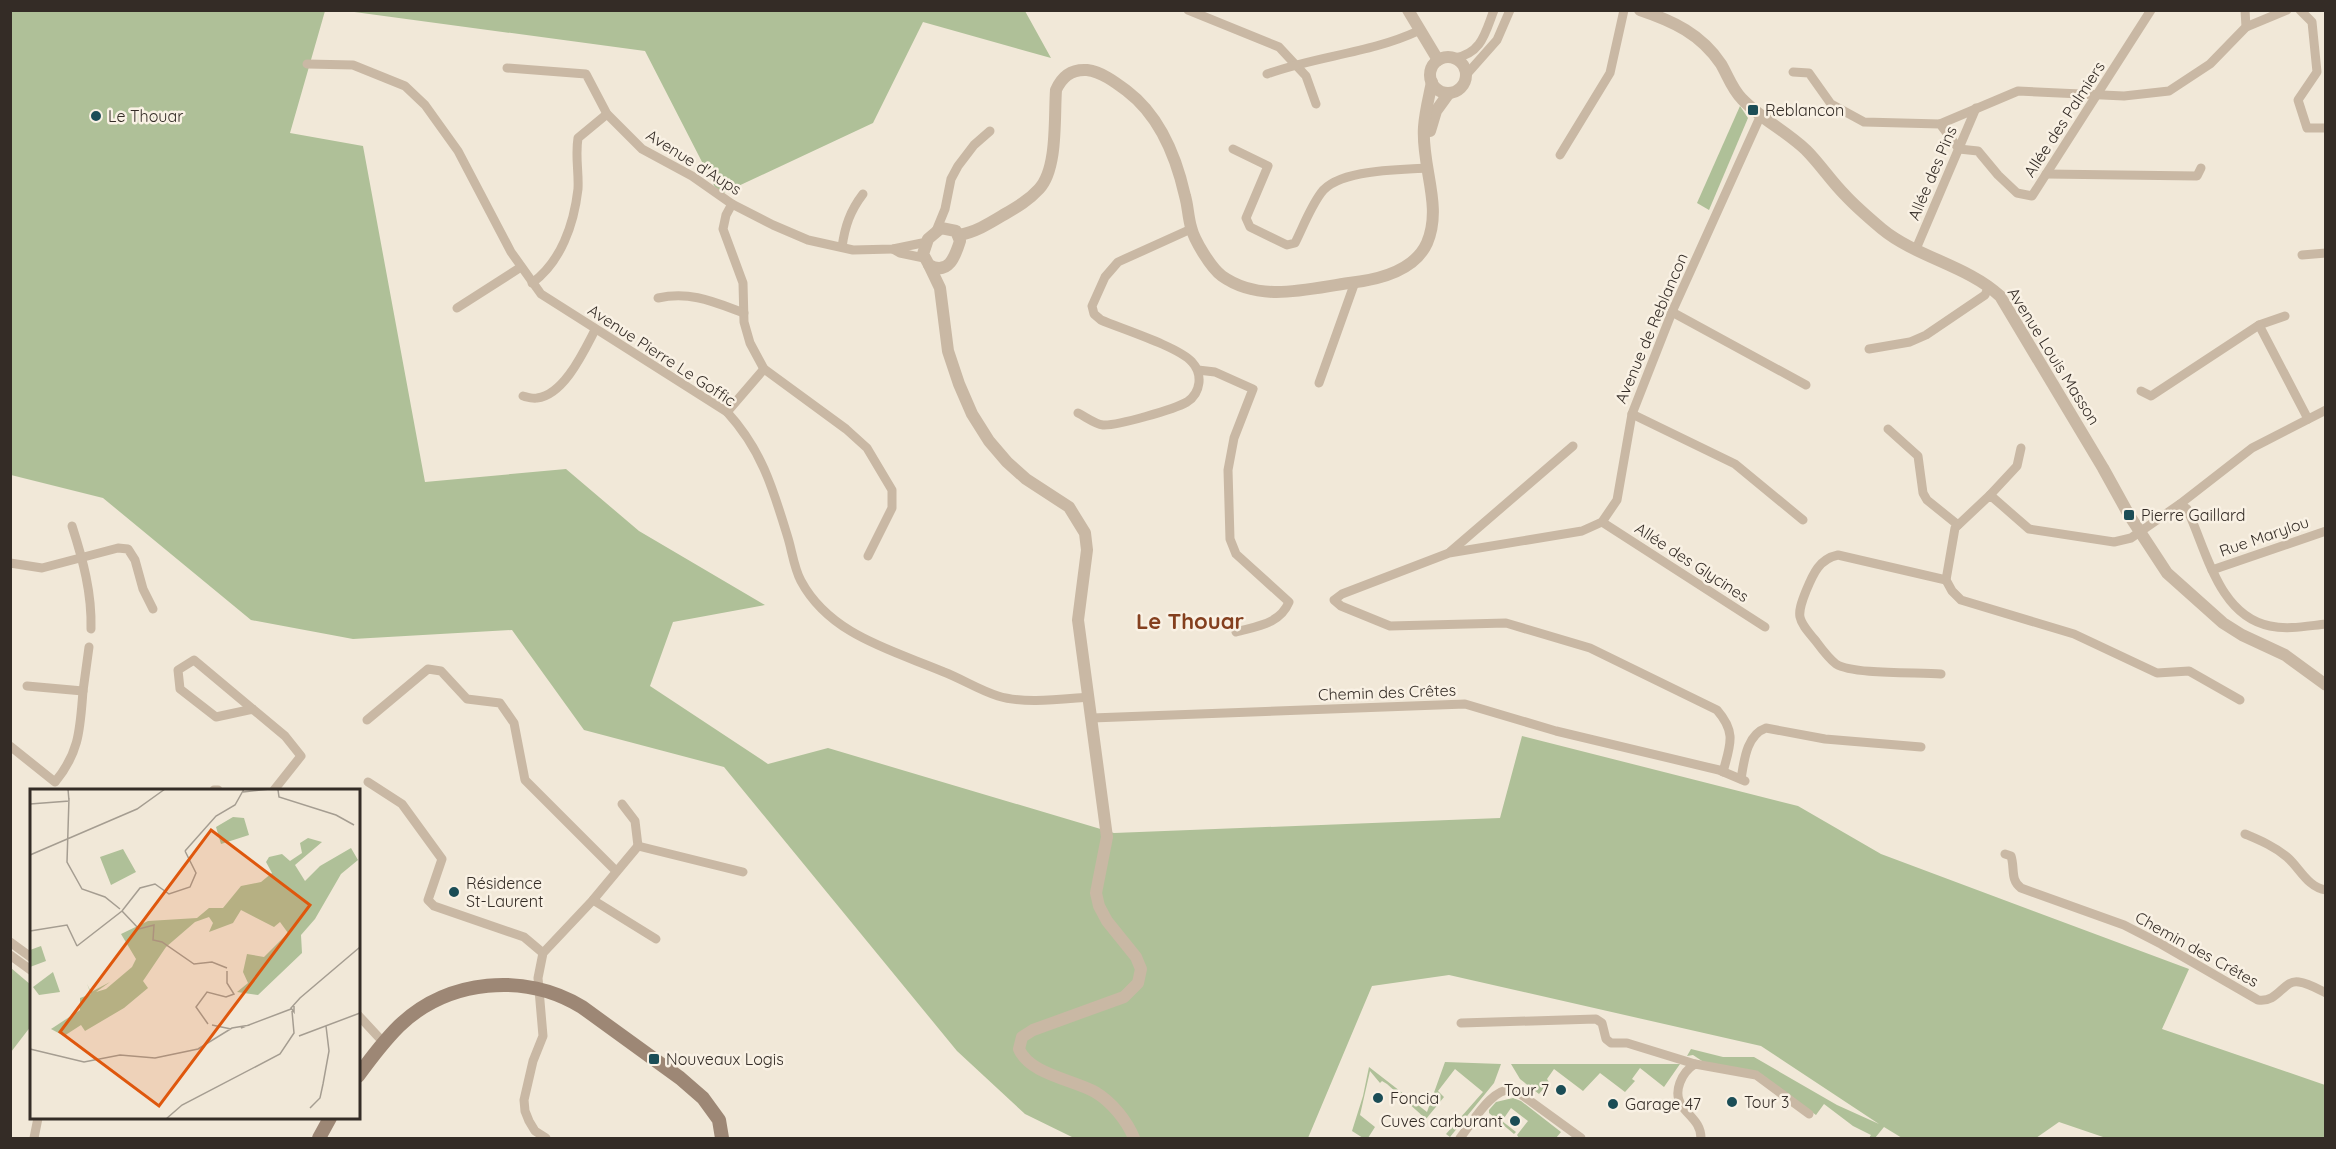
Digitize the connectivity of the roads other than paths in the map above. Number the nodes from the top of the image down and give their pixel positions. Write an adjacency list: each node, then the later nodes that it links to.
1 (1188, 10): 16 (street)
2 (1408, 10): 12 (street)
3 (1494, 10): 13 (street)
4 (1510, 10): 20 (street)
5 (1624, 10): 34 (street)
6 (1640, 10): 27 (street, Avenue Louis Masson)
7 (2151, 10): 23 (street, Allée des Palmiers)
8 (2245, 10): 11 (street)
9 (2288, 10): 11 (street)
10 (2300, 10): 29 (street)
11 (2246, 27): 23 (street)
12 (1418, 31): 14 (street); 16 (street)
13 (1455, 58): 14 (street); 20 (street)
14 (1438, 60): 21 (street)
15 (307, 64): 53 (street, Avenue Pierre Le Goffic)
16 (1294, 64): 19 (street); 24 (street)
17 (507, 68): 26 (street, Avenue d'Aups)
18 (1793, 72): 28 (street)
19 (1267, 74)
20 (1466, 75): 22 (street)
21 (1432, 82): 22 (street); 31 (street)
22 (1449, 93): 31 (street)
23 (2098, 94): 25 (street); 37 (street, Allée des Palmiers)
24 (1316, 104)
25 (1976, 108): 28 (street); 32 (street, Allée des Pins)
26 (607, 114): 39 (street, Avenue d'Aups); 56 (street)
27 (1760, 117): 48 (street, Avenue Louis Masson); 61 (street, Avenue de Reblancon)
28 (1940, 124): 32 (street)
29 (2325, 128)
30 (990, 131): 40 (street)
31 (1425, 143): 35 (street)
32 (1959, 148): 37 (street, Allée des Palmiers); 48 (street, Allée des Pins)
33 (1233, 149): 35 (street)
34 (1560, 155)
35 (1427, 168): 55 (street)
36 (2201, 168): 37 (street)
37 (2046, 174)
38 (863, 194): 46 (street)
39 (732, 204): 46 (street, Avenue d'Aups); 62 (street)
40 (945, 209): 43 (street); 44 (street)
41 (986, 225): 42 (street); 44 (street); 49 (street)
42 (1191, 229): 55 (street); 68 (street)
43 (936, 231): 44 (street); 45 (street)
44 (955, 232): 49 (street)
45 (927, 242): 47 (street, Avenue d'Aups); 52 (street)
46 (842, 247): 47 (street, Avenue d'Aups)
47 (893, 249): 52 (street, Avenue d'Aups)
48 (1916, 249): 57 (street, Avenue Louis Masson)
49 (957, 250): 54 (street)
50 (2325, 253): 51 (street)
51 (2302, 255)
52 (926, 262): 54 (street); 58 (street)
53 (521, 267): 56 (street, Avenue Pierre Le Goffic); 60 (street)
54 (947, 267): 58 (street)
55 (1355, 282): 69 (street)
56 (532, 283): 65 (street, Avenue Pierre Le Goffic)
57 (1989, 286): 66 (street); 87 (street, Avenue Louis Masson)
58 (940, 288): 105 (street)
59 (658, 298): 62 (street)
60 (457, 308)
61 (1672, 312): 70 (street); 76 (street, Avenue de Reblancon)
62 (744, 313): 67 (street)
63 (2285, 316): 64 (street)
64 (2259, 325): 71 (street); 77 (street)
65 (595, 330): 72 (street); 74 (street, Avenue Pierre Le Goffic)
66 (1869, 349)
67 (764, 369): 74 (street); 90 (street)
68 (1198, 370): 75 (street); 99 (street)
69 (1319, 383)
70 (1806, 385)
71 (2141, 391)
72 (523, 396)
73 (2325, 410): 77 (street)
74 (727, 412): 105 (street, Avenue Pierre Le Goffic)
75 (1078, 413)
76 (1632, 414): 83 (street); 84 (street, Avenue de Reblancon)
77 (2308, 419): 82 (street)
78 (1888, 429): 85 (street)
79 (1573, 446): 89 (street)
80 (2021, 448): 81 (street)
81 (1990, 495): 85 (street); 87 (street)
82 (2180, 504): 87 (street); 93 (street)
83 (1803, 520)
84 (1602, 522): 89 (street); 97 (street, Allée des Glycines)
85 (1958, 525): 94 (street)
86 (72, 526): 91 (street)
87 (2140, 531): 102 (street, Avenue Louis Masson)
88 (2325, 531): 93 (street, Rue Marylou)
89 (1449, 554): 112 (street)
90 (868, 556)
91 (82, 557): 92 (street); 95 (street); 98 (street)
92 (10, 563)
93 (2212, 570): 96 (street)
94 (1946, 580): 101 (street); 106 (street)
95 (153, 609)
96 (2325, 624)
97 (1766, 627)
98 (91, 629)
99 (1236, 632)
100 (88, 647): 104 (street)
101 (1941, 674)
102 (2325, 685)
103 (27, 686): 104 (street)
104 (83, 691): 110 (street)
105 (1089, 697): 108 (street)
106 (2240, 700)
107 (253, 709): 107 (street); 114 (street)
108 (1092, 718): 112 (street, Chemin des Crêtes); 143 (street)
109 (367, 720): 119 (street)
110 (10, 746)
111 (1921, 747): 112 (street, Chemin des Crêtes)
112 (1723, 772)
113 (368, 782): 125 (street)
114 (275, 789)
115 (622, 804): 117 (street)
116 (2245, 834): 121 (street)
117 (638, 846): 119 (street); 120 (street)
118 (2005, 854): 130 (street, Chemin des Crêtes)
119 (616, 871): 122 (street)
120 (743, 872)
121 (2325, 890)
122 (593, 900): 123 (street); 125 (street)
123 (656, 939)
124 (10, 942): 127 (street)
125 (543, 954): 129 (street)
126 (10, 955): 128 (street)
127 (30, 957)
128 (30, 970)
129 (540, 988): 133 (main road); 141 (street); 142 (main road)
130 (2325, 993)
131 (360, 1017): 133 (street)
132 (1461, 1023): 134 (street)
133 (384, 1042): 135 (main road)
134 (1695, 1064): 136 (street); 146 (street)
135 (360, 1073)
136 (1809, 1114)
137 (38, 1119): 139 (street)
138 (329, 1119): 140 (main road)
139 (33, 1138)
140 (319, 1138)
141 (546, 1138)
142 (722, 1138)
143 (1134, 1138)
144 (1460, 1138): 145 (street)
145 (1581, 1138)
146 (1701, 1138)

